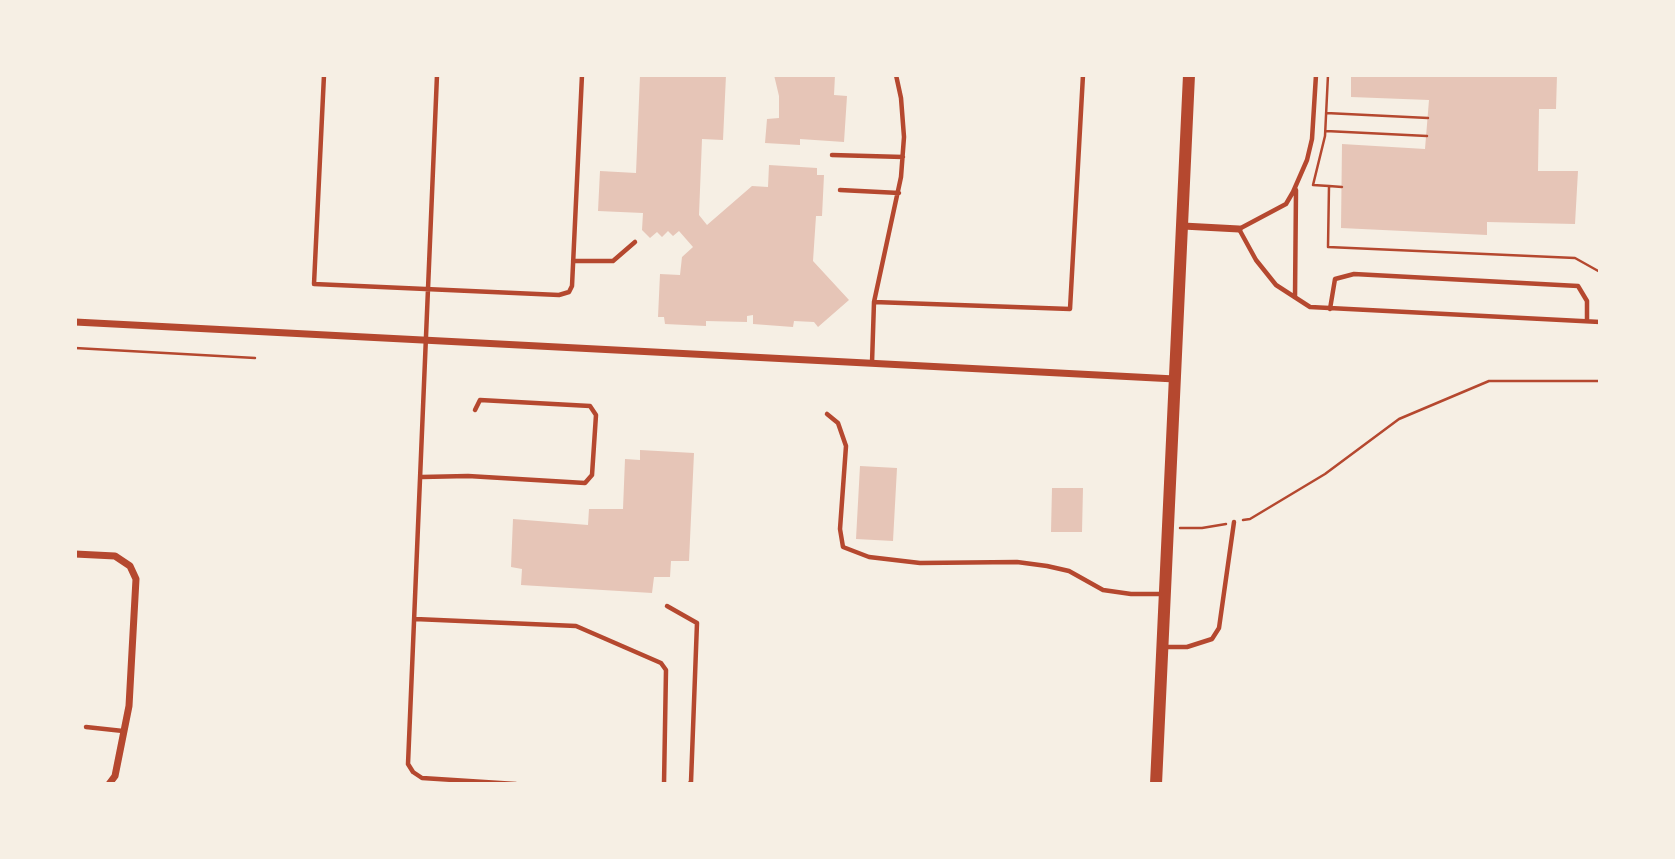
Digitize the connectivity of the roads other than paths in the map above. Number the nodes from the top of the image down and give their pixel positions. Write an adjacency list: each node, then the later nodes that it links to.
1 (324, 75): 17 (lane)
2 (437, 75): 17 (lane)
3 (582, 75): 16 (lane)
4 (895, 75): 9 (lane)
5 (1083, 75): 19 (lane)
6 (1189, 75): 13 (main road)
7 (1316, 75): 10 (lane)
8 (832, 155): 9 (lane)
9 (903, 157): 12 (lane)
10 (1296, 186): 14 (lane); 18 (lane)
11 (840, 190): 12 (lane)
12 (899, 193): 19 (lane)
13 (1182, 226): 14 (street); 26 (main road)
14 (1239, 229): 18 (lane)
15 (635, 242): 16 (lane)
16 (573, 261): 17 (lane)
17 (429, 289): 24 (lane)
18 (1295, 298): 20 (lane)
19 (874, 302): 25 (lane)
20 (1331, 309): 21 (lane); 21 (lane)
21 (1587, 321): 23 (lane)
22 (75, 322): 24 (street)
23 (1600, 322)
24 (427, 341): 25 (street); 29 (lane)
25 (872, 363): 26 (street)
26 (1175, 379): 32 (main road)
27 (475, 410): 29 (lane)
28 (827, 414): 32 (lane)
29 (422, 477): 34 (lane)
30 (1234, 522): 35 (lane)
31 (75, 554): 37 (street)
32 (1165, 594): 35 (main road)
33 (667, 606): 41 (lane)
34 (415, 619): 39 (lane); 40 (lane)
35 (1163, 647): 42 (main road)
36 (86, 727): 37 (lane)
37 (124, 731): 38 (street)
38 (110, 784)
39 (516, 784)
40 (664, 784)
41 (688, 784)
42 (1156, 784)

